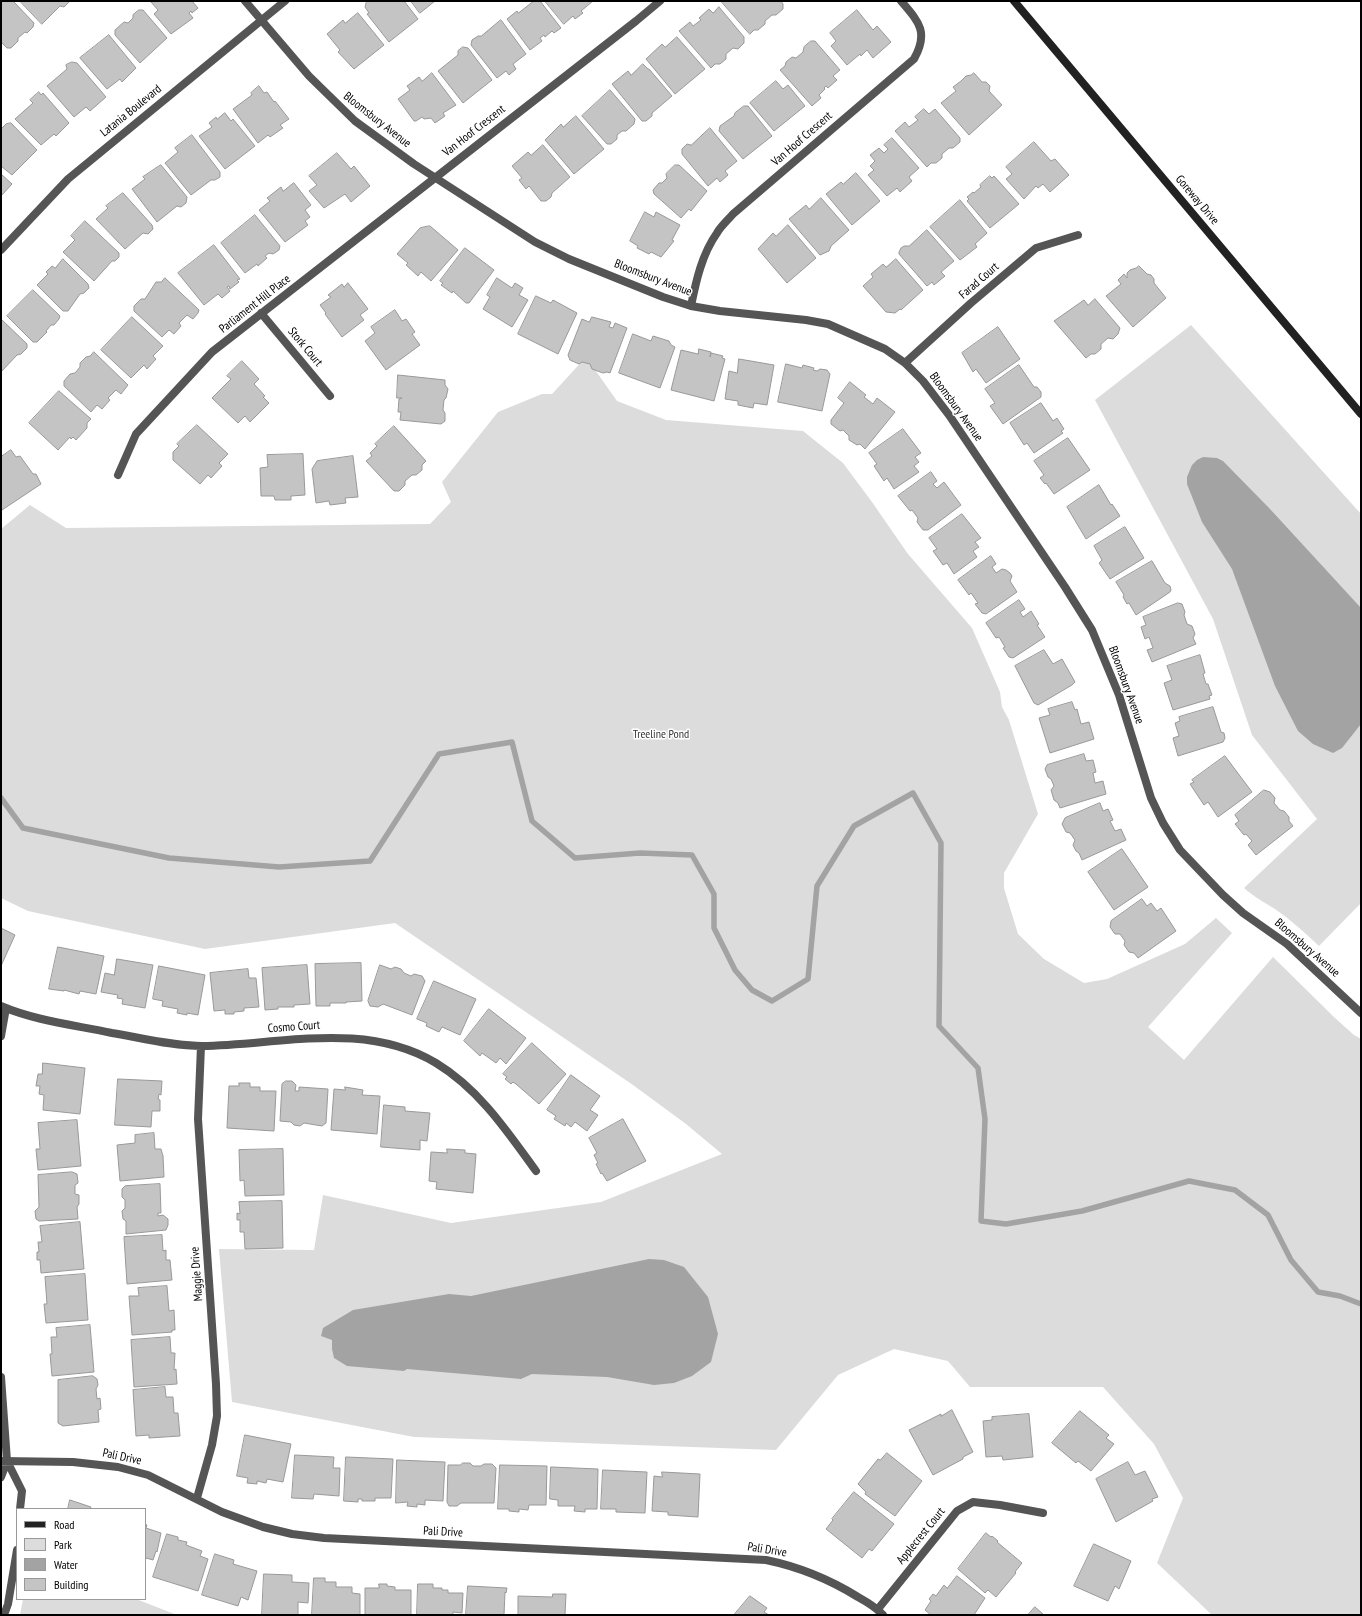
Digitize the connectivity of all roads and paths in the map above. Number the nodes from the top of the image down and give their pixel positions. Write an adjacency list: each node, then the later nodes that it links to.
1 (245, 1): 6 (street, Bloomsbury Avenue)
2 (285, 1): 6 (street, Latania Boulevard)
3 (660, 1): 7 (street, Van Hoof Crescent)
4 (901, 1): 10 (street, Van Hoof Crescent)
5 (1014, 1): 14 (street, Goreway Drive)
6 (261, 20): 7 (street, Bloomsbury Avenue); 9 (street, Latania Boulevard)
7 (435, 177): 10 (street, Bloomsbury Avenue); 11 (street, Parliament Hill Place)
8 (1078, 235): 12 (street, Farad Court)
9 (1, 250)
10 (690, 306): 12 (street, Bloomsbury Avenue)
11 (261, 313): 13 (street, Stork Court); 15 (street, Parliament Hill Place)
12 (905, 363): 17 (street, Bloomsbury Avenue)
13 (330, 396)
14 (1361, 414)
15 (118, 475)
16 (4, 1007): 18 (street); 19 (street, Cosmo Court)
17 (1361, 1013)
18 (1, 1036)
19 (201, 1046): 20 (street, Cosmo Court); 24 (street, Maggie Drive)
20 (536, 1171)
21 (1, 1377): 22 (street)
22 (4, 1461): 23 (street); 24 (street, Pali Drive); 25 (street)
23 (1, 1477)
24 (197, 1498): 28 (street, Pali Drive)
25 (20, 1508)
26 (1043, 1512): 28 (street, Applecrest Court)
27 (16, 1556): 29 (street)
28 (880, 1612)
29 (4, 1615)

